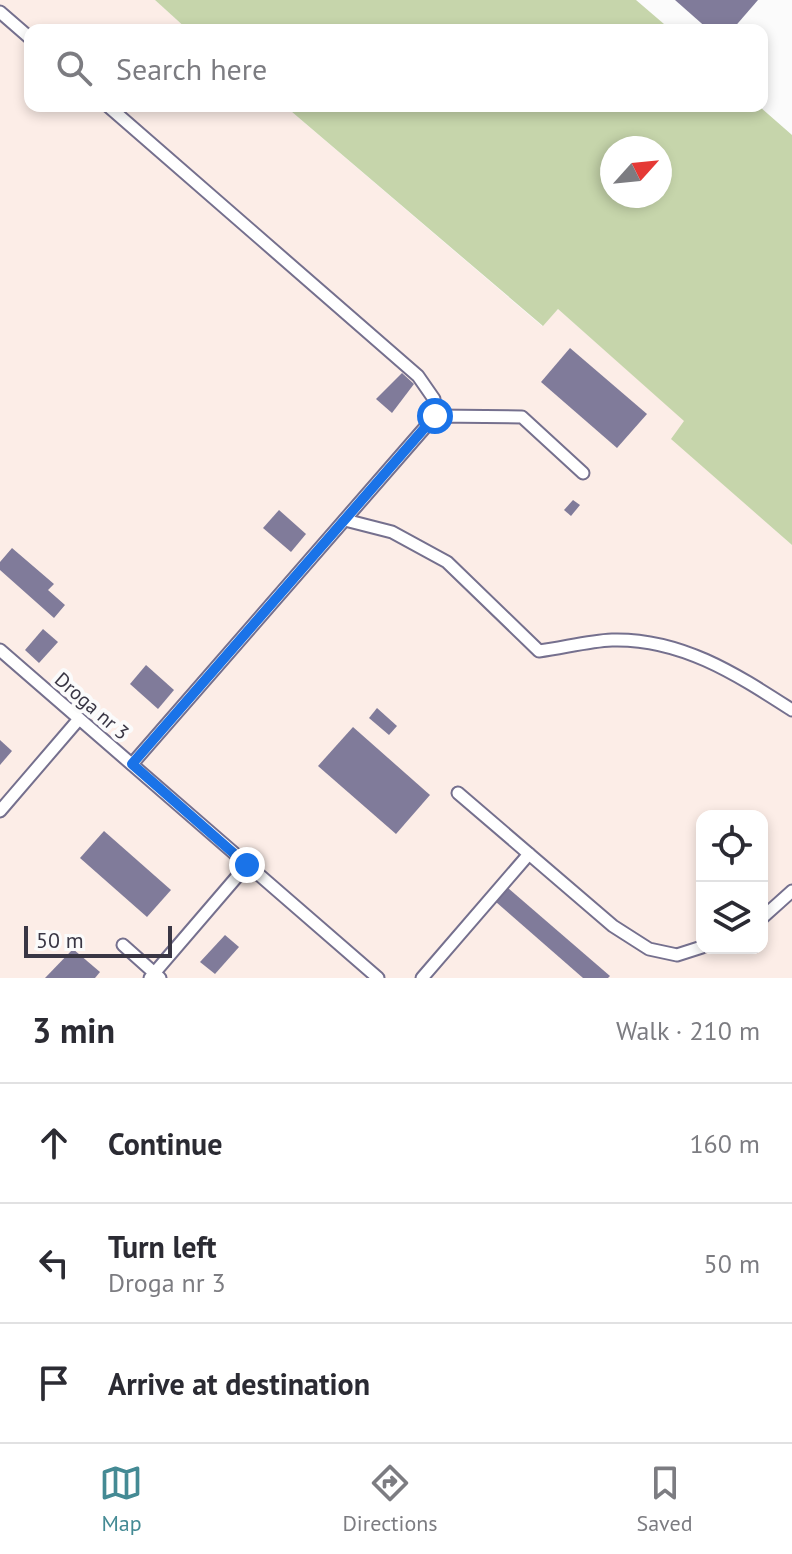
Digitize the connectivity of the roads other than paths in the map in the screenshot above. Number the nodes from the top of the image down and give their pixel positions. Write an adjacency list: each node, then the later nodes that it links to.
1 (0, 12): 2 (lane)
2 (24, 33)
3 (115, 112): 4 (lane)
4 (435, 416): 5 (lane); 6 (lane)
5 (583, 473)
6 (345, 520): 8 (lane); 10 (lane)
7 (0, 650): 9 (lane, Droga nr 3)
8 (792, 710)
9 (79, 719): 10 (lane, Droga nr 3); 12 (lane)
10 (132, 764): 14 (lane, Droga nr 3)
11 (458, 793): 13 (lane)
12 (0, 811)
13 (529, 854): 18 (lane); 21 (lane)
14 (247, 865): 19 (lane); 20 (lane, Droga nr 3)
15 (792, 891): 16 (lane)
16 (768, 913)
17 (123, 945): 19 (lane)
18 (696, 949)
19 (154, 976)
20 (378, 978)
21 (422, 978)

